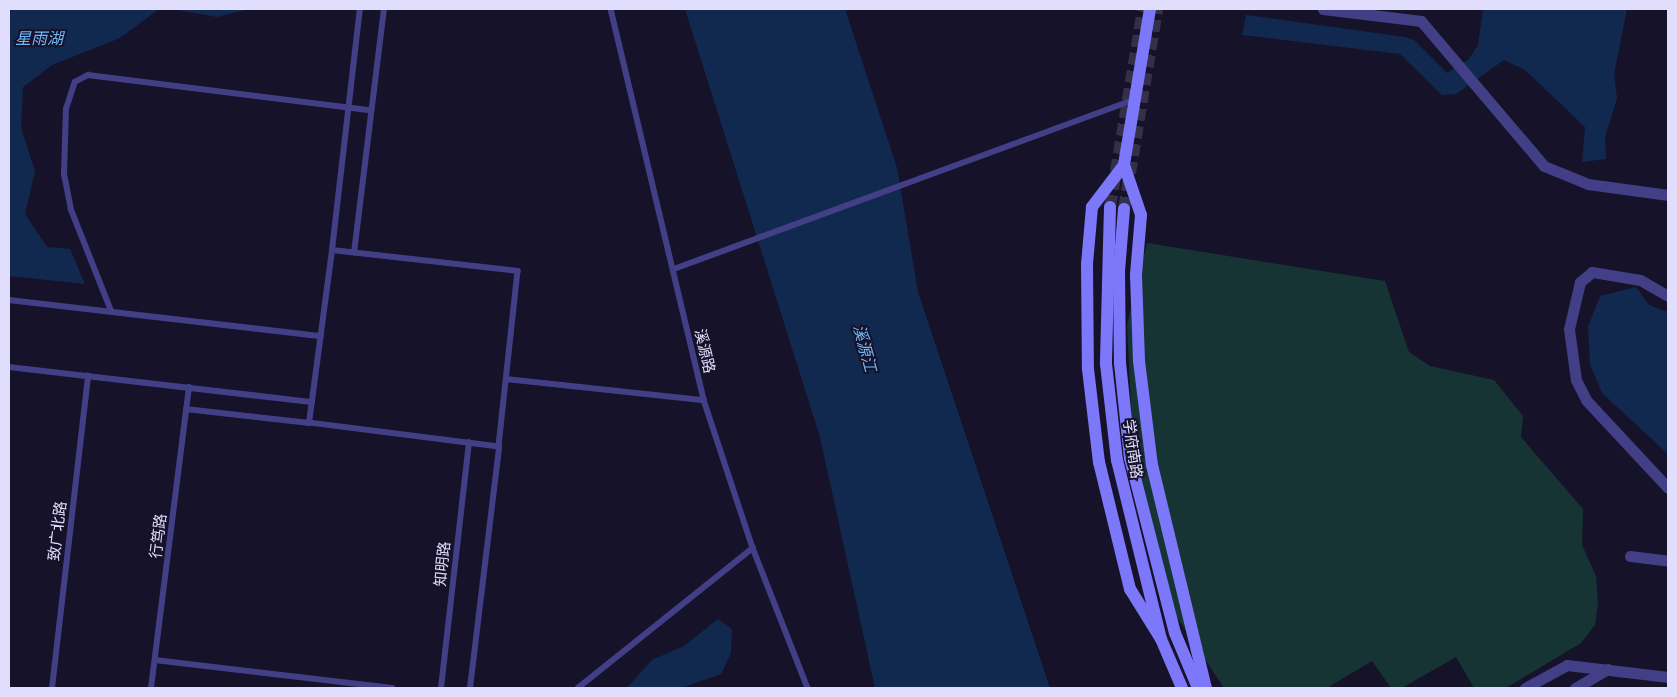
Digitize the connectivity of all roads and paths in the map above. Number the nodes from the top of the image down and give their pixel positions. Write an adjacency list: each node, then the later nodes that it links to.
1 (360, 9): 9 (lane)
2 (384, 9): 10 (lane)
3 (611, 9): 17 (lane, 溪源路)
4 (1150, 9): 8 (main road)
5 (1323, 9): 7 (street)
6 (1422, 9): 7 (street)
7 (1420, 21): 12 (street)
8 (1135, 99): 11 (main road); 17 (lane)
9 (348, 108): 10 (lane); 15 (lane); 20 (lane)
10 (370, 110): 16 (lane)
11 (1124, 165): 36 (main road); 49 (main road)
12 (1668, 195)
13 (1110, 207): 36 (main road, 学府南路)
14 (1124, 208): 48 (main road, 学府南路)
15 (332, 250): 16 (lane); 21 (lane)
16 (354, 253): 24 (lane)
17 (674, 269): 26 (lane, 溪源路)
18 (1668, 296): 32 (street)
19 (9, 300): 20 (lane)
20 (111, 311): 21 (lane)
21 (321, 336): 27 (lane)
22 (9, 367): 23 (lane)
23 (88, 376): 25 (lane); 40 (lane, 致广北路)
24 (506, 379): 26 (lane); 31 (lane)
25 (189, 387): 27 (lane); 28 (lane, 行笃路)
26 (704, 400): 33 (lane, 溪源路)
27 (312, 402): 29 (lane)
28 (186, 409): 29 (lane); 37 (lane, 行笃路)
29 (309, 423): 30 (lane)
30 (468, 443): 31 (lane); 43 (lane, 知明路)
31 (499, 447): 44 (lane)
32 (1668, 488)
33 (753, 548): 45 (lane); 46 (lane, 溪源路)
34 (1630, 556): 35 (street)
35 (1668, 561)
36 (1161, 639): 47 (main road, 学府南路)
37 (155, 660): 41 (lane, 行笃路); 42 (lane)
38 (1608, 669): 39 (street); 50 (street); 51 (street)
39 (1668, 677)
40 (52, 688)
41 (151, 688)
42 (392, 688)
43 (441, 688)
44 (470, 688)
45 (578, 688)
46 (808, 688)
47 (1182, 688)
48 (1198, 688)
49 (1206, 688)
50 (1524, 688)
51 (1575, 688)

